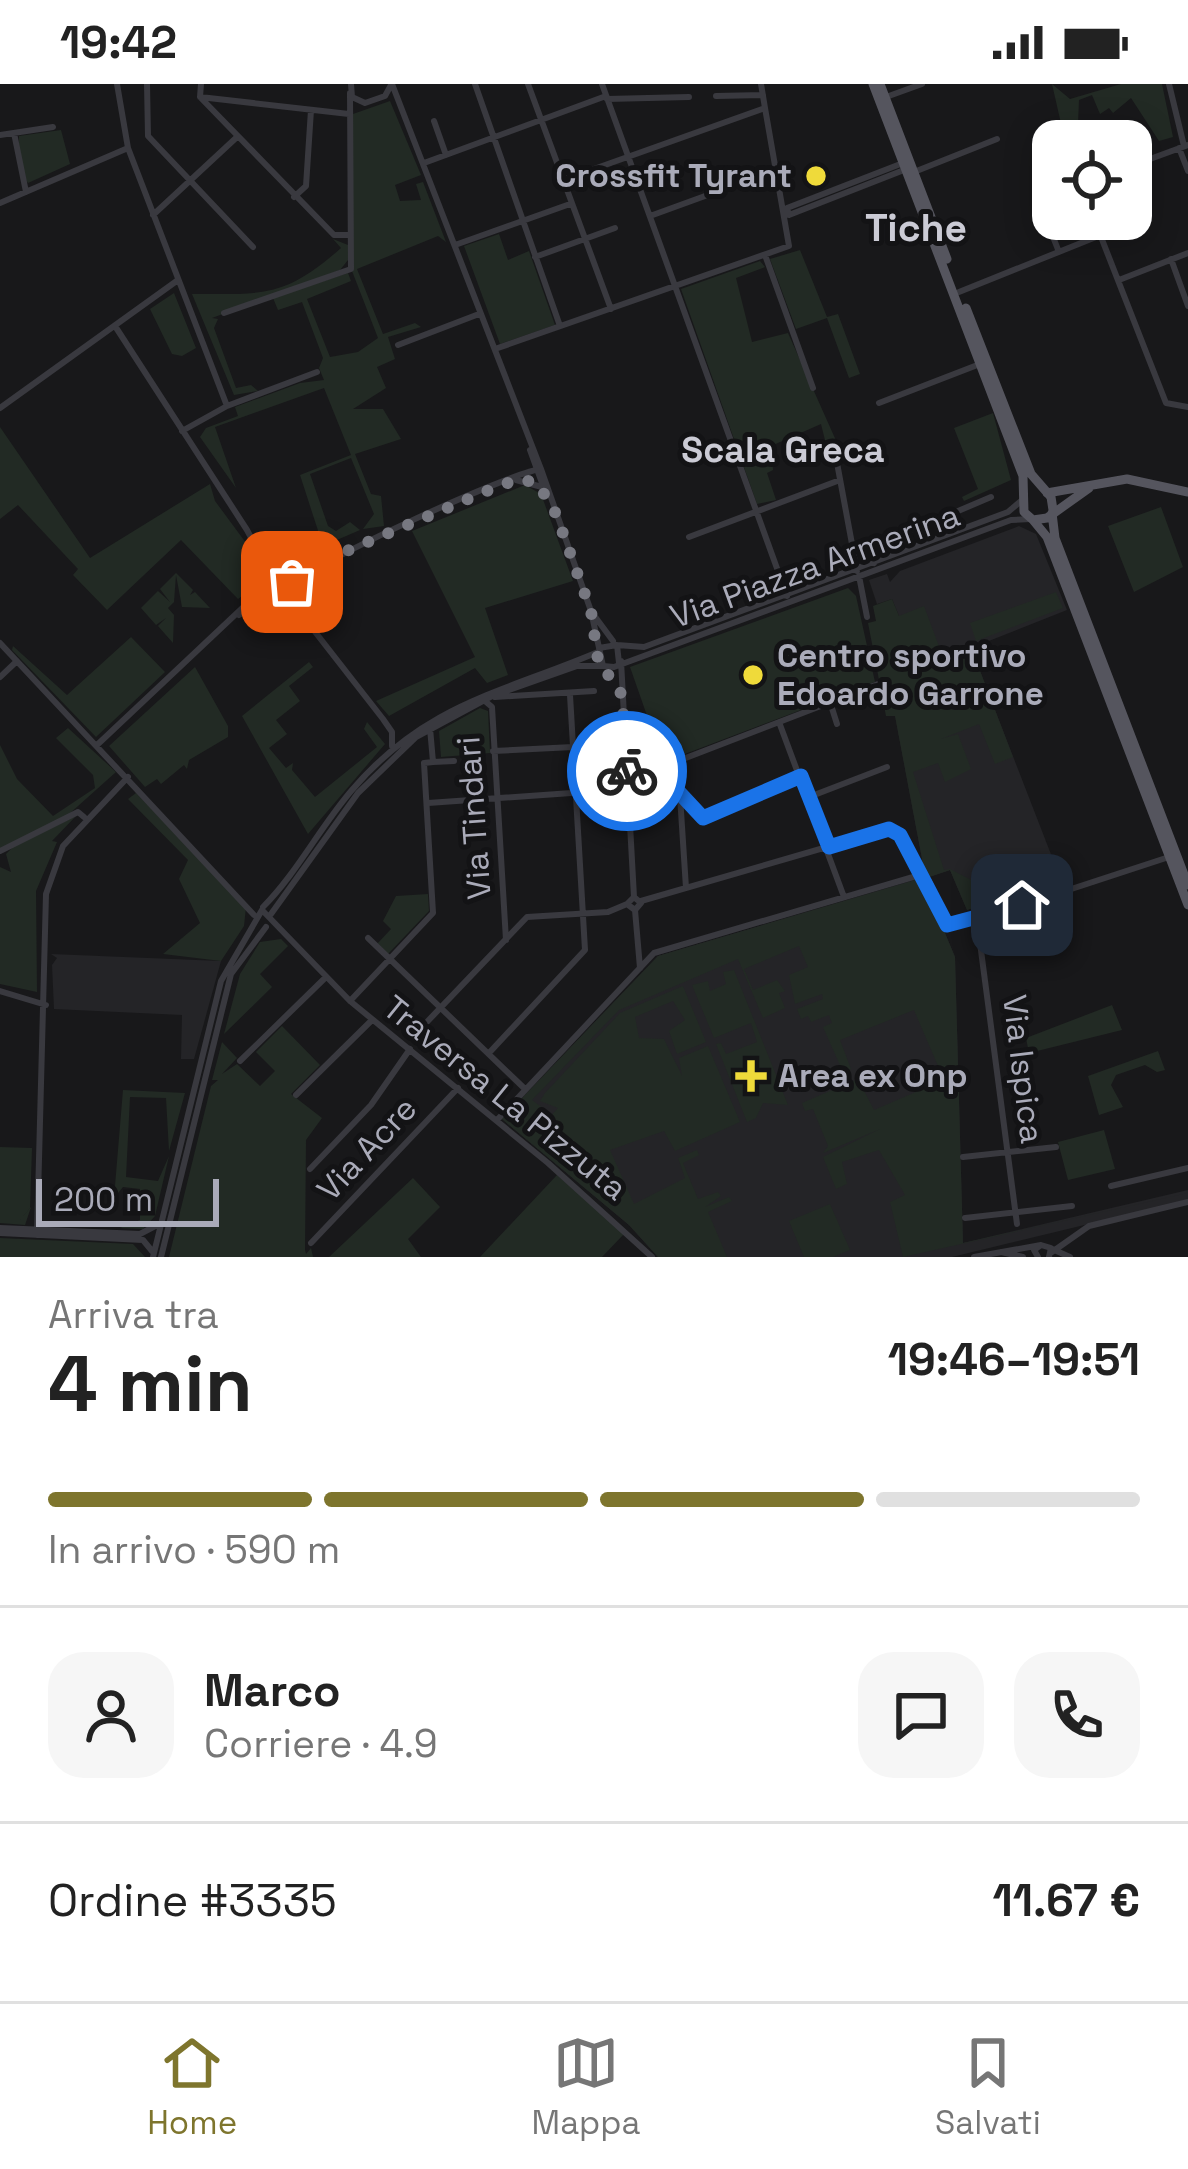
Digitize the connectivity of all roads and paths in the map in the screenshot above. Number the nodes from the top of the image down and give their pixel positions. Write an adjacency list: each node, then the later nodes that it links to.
1 (117, 84): 36 (street)
2 (147, 84): 43 (street)
3 (201, 84): 18 (street)
4 (392, 84): 15 (street); 21 (street)
5 (475, 84): 33 (street)
6 (528, 84): 27 (street)
7 (602, 84): 19 (street)
8 (761, 84): 13 (street)
9 (877, 84): 20 (main road); 41 (main road)
10 (922, 84): 20 (street)
11 (1169, 84): 35 (street)
12 (351, 88): 22 (street); 25 (street)
13 (763, 94): 14 (street); 23 (street)
14 (743, 95): 16 (street); 26 (street)
15 (385, 96): 21 (street); 22 (street)
16 (716, 96)
17 (689, 97): 19 (street)
18 (200, 98): 24 (street); 32 (street)
19 (607, 98): 27 (street); 38 (street)
20 (886, 98): 41 (main road)
21 (399, 101): 40 (street)
22 (365, 103): 25 (street)
23 (764, 108): 26 (street); 64 (street)
24 (311, 109): 25 (street); 47 (street)
25 (349, 114): 55 (street)
26 (745, 115): 38 (street)
27 (541, 120): 33 (street); 44 (street)
28 (434, 122): 37 (street)
29 (53, 127): 30 (street)
30 (14, 133): 31 (street); 45 (street)
31 (0, 135)
32 (236, 136): 43 (street); 47 (street)
33 (494, 137): 37 (street); 53 (street)
34 (998, 139): 41 (street)
35 (1184, 146): 39 (street); 42 (street)
36 (128, 148): 45 (street); 51 (street)
37 (446, 155): 40 (street)
38 (628, 157): 44 (street); 52 (street)
39 (1152, 158)
40 (424, 163): 60 (street)
41 (907, 168): 50 (street); 70 (main road); 79 (main road)
42 (1188, 171)
43 (191, 180): 51 (street); 61 (street)
44 (563, 180): 49 (street)
45 (26, 192): 48 (street)
46 (705, 196): 52 (street)
47 (294, 197): 55 (street)
48 (0, 203)
49 (571, 203): 53 (street); 56 (street)
50 (788, 211)
51 (153, 215): 67 (street)
52 (650, 216): 69 (street)
53 (522, 221): 60 (street); 65 (street)
54 (615, 228): 56 (street)
55 (350, 236): 73 (street)
56 (584, 239): 65 (street); 72 (street)
57 (1054, 240): 62 (street)
58 (1090, 240): 62 (street)
59 (1103, 240): 68 (street)
60 (455, 245): 74 (street)
61 (253, 247)
62 (1059, 252): 70 (street)
63 (1188, 253): 66 (street)
64 (764, 255): 69 (street); 81 (street)
65 (535, 257): 76 (street)
66 (1172, 259): 68 (street); 71 (street)
67 (178, 280): 75 (street); 83 (street)
68 (1118, 280): 84 (street)
69 (676, 286): 72 (street); 104 (street)
70 (959, 292): 98 (main road)
71 (1188, 306)
72 (611, 309): 76 (street)
73 (224, 314)
74 (480, 314): 77 (street); 78 (street)
75 (116, 326): 85 (street); 87 (street)
76 (560, 326): 78 (street)
77 (398, 345)
78 (493, 350): 88 (street)
79 (980, 364): 82 (street); 92 (main road)
80 (317, 372): 83 (street)
81 (813, 388)
82 (879, 403)
83 (231, 405): 86 (street)
84 (1188, 407)
85 (0, 408)
86 (203, 421): 87 (street); 89 (street)
87 (182, 431): 89 (street)
88 (526, 435): 91 (street); 93 (street)
89 (193, 447): 107 (street)
90 (835, 452): 95 (street)
91 (532, 456): 93 (street); 94 (street)
92 (1015, 459): 101 (main road); 102 (street)
93 (538, 471): 94 (street); 96 (street); 105 (street)
94 (523, 476): 96 (street); 111 (street)
95 (840, 480): 104 (street); 114 (street)
96 (544, 488): 105 (street)
97 (1089, 488): 98 (main road); 99 (main road); 103 (main road)
98 (1046, 492): 101 (main road); 103 (main road)
99 (1188, 492)
100 (991, 496): 108 (street)
101 (1025, 498): 102 (street, Via Piazza Armerina); 106 (main road)
102 (1012, 508): 110 (street, Via Piazza Armerina)
103 (1053, 512): 106 (main road); 164 (main road)
104 (756, 513): 109 (street); 118 (street)
105 (556, 514): 119 (street)
106 (1032, 519): 114 (street, Via Piazza Armerina); 162 (main road)
107 (248, 530): 113 (street); 115 (street)
108 (906, 533): 110 (street); 112 (street)
109 (689, 537)
110 (915, 549): 112 (street, Via Piazza Armerina)
111 (340, 554): 113 (street); 116 (street)
112 (872, 566): 114 (street, Via Piazza Armerina)
113 (284, 573): 115 (street); 116 (street)
114 (858, 574): 118 (street, Via Piazza Armerina); 120 (street); 127 (street, Via Piazza Armerina)
115 (272, 579): 117 (street); 121 (street)
116 (292, 583): 117 (street); 122 (street)
117 (281, 590): 121 (street); 122 (street)
118 (787, 596): 124 (street, Via Piazza Armerina)
119 (591, 611): 124 (street); 125 (street)
120 (867, 617)
121 (232, 620): 142 (street)
122 (319, 638): 137 (street)
123 (0, 643): 126 (street)
124 (616, 645): 125 (street, Via Piazza Armerina); 127 (street)
125 (598, 650): 128 (street); 141 (street, Via Piazza Armerina)
126 (16, 661): 129 (street); 142 (street)
127 (620, 662): 128 (street, Via Piazza Armerina); 133 (street)
128 (604, 666): 133 (street); 134 (street, Via Piazza Armerina)
129 (0, 677)
130 (878, 684): 136 (street)
131 (594, 691): 132 (street)
132 (570, 695): 134 (street); 143 (street)
133 (622, 695): 150 (street)
134 (492, 696): 135 (street, Via Piazza Armerina)
135 (481, 700): 140 (street, Via Piazza Armerina); 145 (street, Via Tindari)
136 (830, 702): 138 (street); 139 (street)
137 (383, 719): 141 (street); 144 (street)
138 (779, 722): 149 (street); 151 (street)
139 (837, 724)
140 (430, 727): 147 (street); 171 (street, Via Piazza Armerina)
141 (413, 731): 144 (street, Via Piazza Armerina)
142 (97, 745): 152 (street)
143 (573, 746): 145 (street); 155 (street)
144 (391, 750): 171 (street, Via Piazza Armerina)
145 (493, 752): 157 (street, Via Tindari)
146 (454, 761): 147 (street)
147 (433, 763): 158 (street)
148 (886, 767): 156 (street)
149 (662, 774): 150 (street); 154 (street)
150 (627, 776): 153 (street)
151 (801, 776): 154 (street); 156 (street)
152 (128, 777): 159 (street); 171 (street)
153 (628, 789): 155 (street); 167 (street)
154 (680, 792): 165 (street)
155 (576, 793): 157 (street); 172 (street)
156 (809, 796): 160 (street)
157 (496, 798): 158 (street); 176 (street, Via Tindari)
158 (427, 803): 181 (street)
159 (85, 817): 161 (street); 186 (street)
160 (829, 847): 163 (street); 165 (street); 168 (street)
161 (0, 851)
162 (1169, 856): 166 (street); 169 (main road)
163 (920, 875): 168 (street); 173 (street)
164 (1188, 885)
165 (686, 888): 167 (street)
166 (1070, 891): 173 (street); 178 (street)
167 (639, 896): 170 (street)
168 (844, 897): 180 (street)
169 (1188, 905)
170 (629, 910): 172 (street); 179 (street)
171 (262, 914): 174 (street); 174 (street); 177 (street); 205 (street)
172 (583, 914): 176 (street); 191 (street)
173 (977, 920): 198 (street, Via Ispica)
174 (264, 927): 177 (street); 215 (street)
175 (368, 938): 181 (street)
176 (506, 940): 187 (street)
177 (287, 941): 183 (street, Traversa La Pizzuta)
178 (1039, 951)
179 (639, 952): 180 (street); 182 (street)
180 (654, 953): 182 (street)
181 (389, 959): 185 (street); 187 (street)
182 (640, 968): 194 (street)
183 (326, 978): 185 (street, Traversa La Pizzuta); 192 (street)
184 (0, 991): 186 (street)
185 (350, 1001): 188 (street, Traversa La Pizzuta)
186 (46, 1005): 210 (street)
187 (441, 1007): 189 (street); 191 (street)
188 (372, 1020): 190 (street, Traversa La Pizzuta); 195 (street)
189 (425, 1024)
190 (410, 1049): 193 (street, Traversa La Pizzuta); 201 (street)
191 (489, 1053): 194 (street)
192 (240, 1060)
193 (458, 1088): 196 (street, Traversa La Pizzuta); 211 (street, Via Acre)
194 (526, 1089): 196 (street)
195 (296, 1095)
196 (497, 1120): 216 (street, Traversa La Pizzuta)
197 (1057, 1147): 198 (street)
198 (1009, 1152): 199 (street); 206 (street, Via Ispica)
199 (963, 1157)
200 (1188, 1168): 202 (street)
201 (310, 1169)
202 (1111, 1186)
203 (1188, 1202): 213 (street)
204 (1072, 1206): 206 (street)
205 (165, 1209): 210 (street); 215 (street)
206 (1016, 1212): 207 (street); 208 (street, Via Ispica)
207 (965, 1218)
208 (1017, 1224)
209 (0, 1231): 210 (street)
210 (37, 1232): 215 (street)
211 (311, 1243)
212 (1040, 1245): 213 (street); 214 (street); 219 (street)
213 (1052, 1253): 220 (street)
214 (985, 1255): 217 (street); 218 (street)
215 (155, 1257)
216 (652, 1257)
217 (974, 1257)
218 (1023, 1257)
219 (1038, 1257)
220 (1070, 1257)

